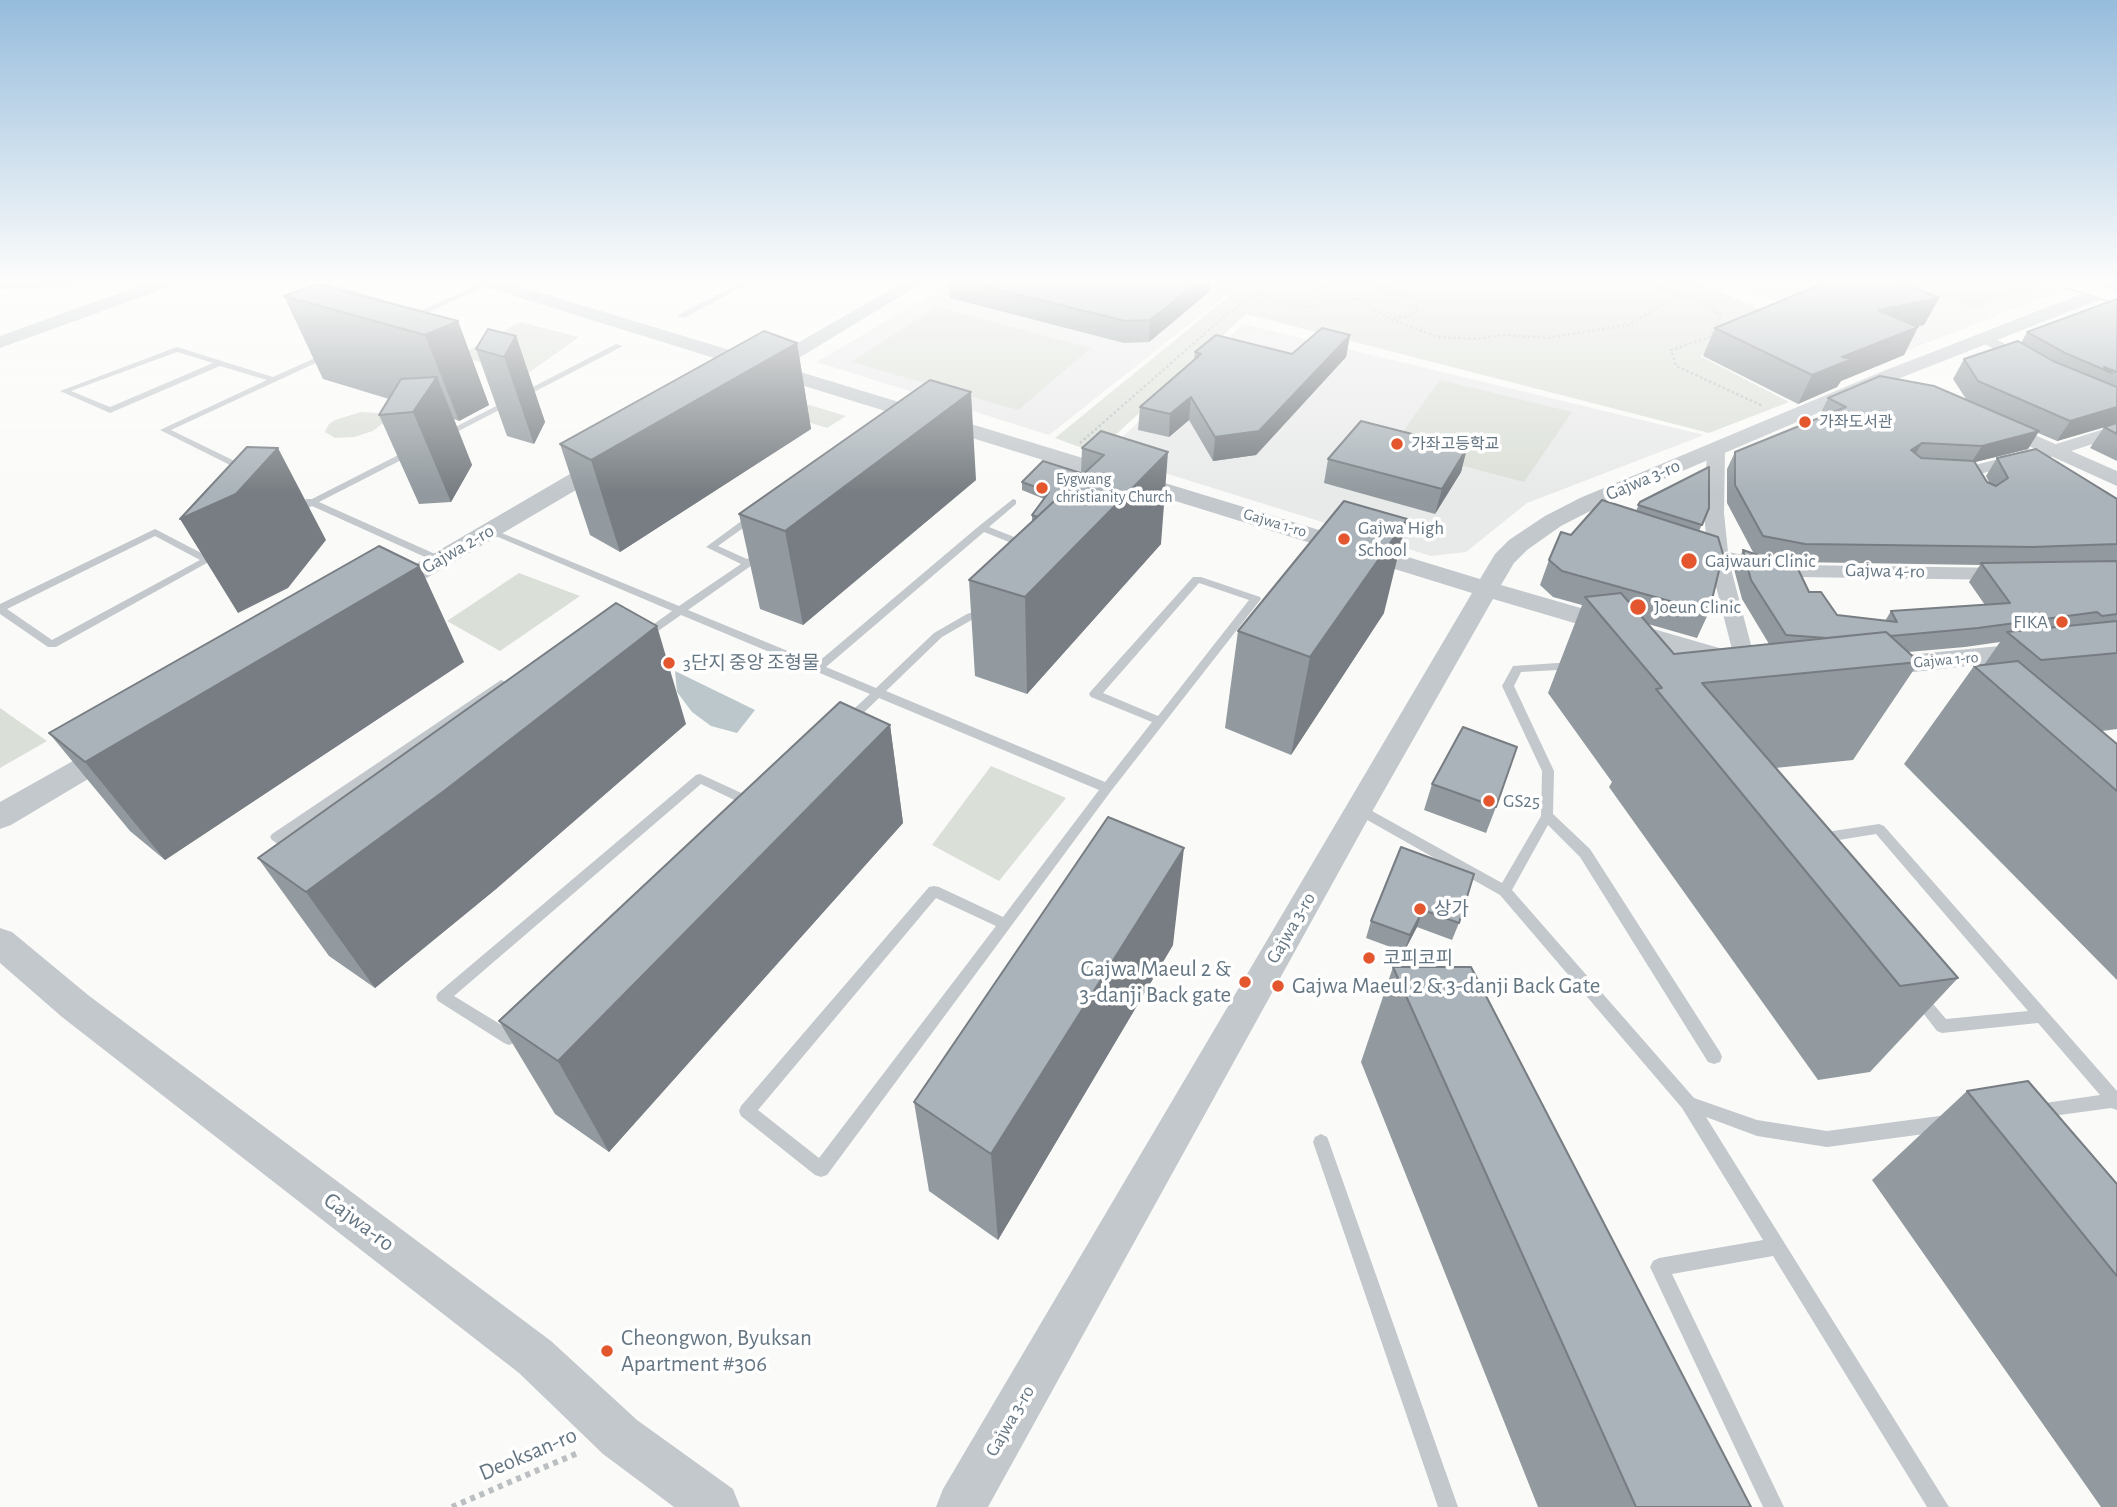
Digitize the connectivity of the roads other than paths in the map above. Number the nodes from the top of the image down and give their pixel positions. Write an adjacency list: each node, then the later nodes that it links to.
1 (168, 352): 9 (lane)
2 (187, 352): 9 (lane)
3 (335, 352): 13 (lane)
4 (607, 352): 18 (lane)
5 (718, 352): 10 (street, Gajwa 1-ro)
6 (796, 352): 10 (street)
7 (1948, 352): 12 (street, Gajwa 3-ro)
8 (2009, 352): 11 (street)
9 (220, 363): 13 (lane)
10 (769, 368): 14 (street); 42 (street, Gajwa 1-ro)
11 (2038, 369)
12 (1888, 376): 15 (street); 21 (street, Gajwa 3-ro)
13 (274, 380): 24 (lane)
14 (741, 383)
15 (1918, 390)
16 (1981, 417): 20 (street)
17 (2117, 430): 20 (street)
18 (435, 440)
19 (422, 446): 27 (lane)
20 (2056, 450): 23 (street); 25 (street)
21 (1716, 451): 37 (street); 42 (street, Gajwa 3-ro)
22 (621, 454): 32 (street, Gajwa 2-ro)
23 (1924, 468)
24 (250, 472)
25 (2117, 479)
26 (299, 496): 27 (lane)
27 (312, 502): 30 (lane); 39 (lane)
28 (1013, 502): 31 (lane)
29 (763, 509): 40 (lane)
30 (289, 515)
31 (982, 528): 36 (lane); 52 (lane)
32 (489, 531): 39 (street, Gajwa 2-ro); 46 (lane)
33 (1667, 540): 37 (street, Gajwa 4-ro)
34 (231, 547): 38 (lane)
35 (769, 548): 40 (lane)
36 (1042, 552)
37 (1718, 556): 41 (street, Gajwa 4-ro); 49 (street)
38 (208, 559): 44 (lane); 44 (lane)
39 (440, 560): 43 (street, Gajwa 2-ro)
40 (748, 563): 46 (lane)
41 (2031, 574)
42 (1487, 590): 49 (street, Gajwa 1-ro); 61 (street, Gajwa 3-ro)
43 (368, 602)
44 (0, 608)
45 (992, 609): 54 (lane)
46 (679, 610): 47 (lane); 52 (lane)
47 (636, 642)
48 (2048, 650): 53 (street, Gajwa 1-ro)
49 (1745, 664): 51 (street, Gajwa 1-ro)
50 (1581, 665): 62 (lane)
51 (1770, 666)
52 (818, 668): 54 (lane)
53 (1855, 669)
54 (878, 693): 57 (lane); 59 (lane)
55 (525, 695): 65 (lane)
56 (1160, 722): 56 (lane); 59 (lane)
57 (838, 731)
58 (131, 741): 63 (street)
59 (1107, 788): 67 (lane)
60 (757, 806): 71 (lane)
61 (1358, 809): 66 (lane); 80 (street, Gajwa 3-ro)
62 (1547, 816): 66 (lane); 72 (lane)
63 (0, 817)
64 (1808, 840): 70 (lane)
65 (306, 856)
66 (1505, 891): 74 (lane)
67 (1005, 924): 67 (lane)
68 (0, 942): 79 (street, Gajwa-ro)
69 (1908, 982): 70 (lane)
70 (2040, 1016): 73 (lane)
71 (529, 1019)
72 (1714, 1057)
73 (2116, 1101): 75 (lane)
74 (1688, 1103): 76 (lane); 78 (lane)
75 (2019, 1113)
76 (1964, 1121)
77 (1321, 1142): 81 (lane)
78 (1777, 1246): 82 (lane); 83 (lane)
79 (715, 1507)
80 (961, 1507)
81 (1448, 1507)
82 (1774, 1507)
83 (1939, 1507)

